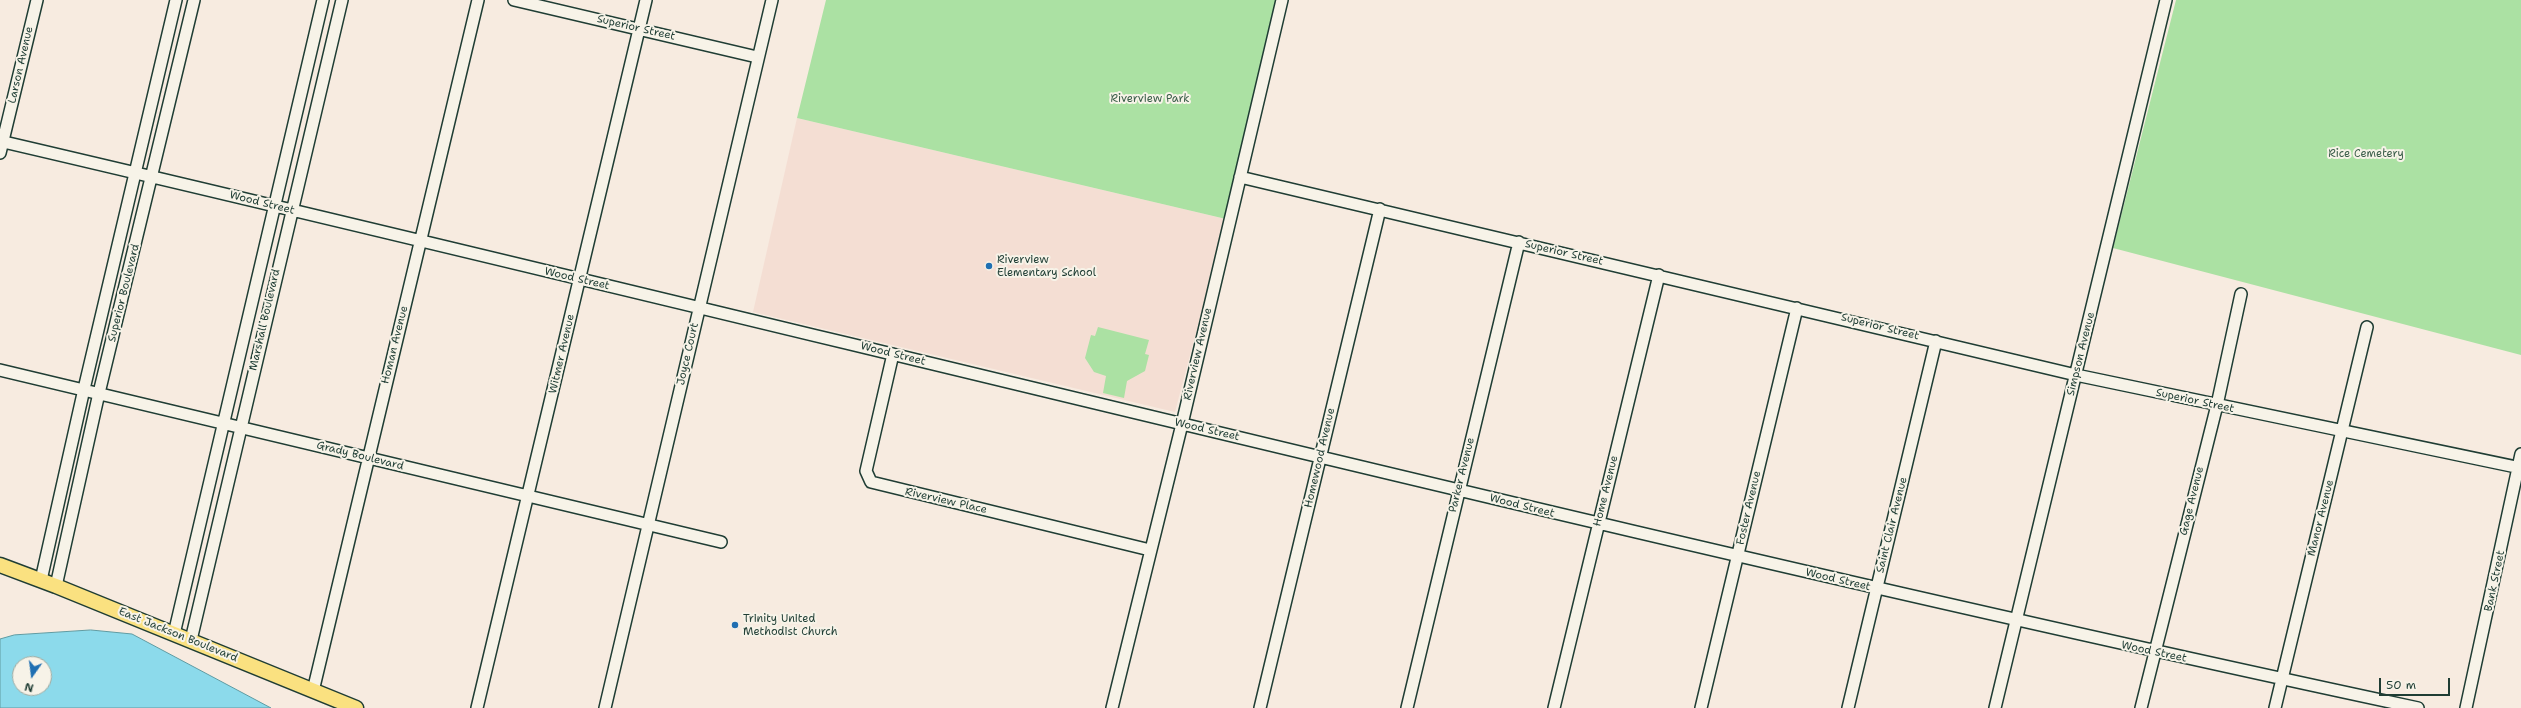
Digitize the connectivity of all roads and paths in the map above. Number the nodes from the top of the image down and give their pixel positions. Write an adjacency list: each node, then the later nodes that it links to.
1 (37, 0): 14 (street, Larson Avenue)
2 (176, 0): 16 (street, Superior Boulevard)
3 (194, 0): 17 (street, Superior Boulevard)
4 (323, 0): 19 (street, Marshall Boulevard)
5 (342, 0): 21 (street, Marshall Boulevard)
6 (478, 0): 22 (street, Homan Avenue)
7 (514, 0): 12 (street, Superior Street)
8 (646, 0): 12 (street, Witmer Avenue)
9 (772, 0): 13 (street, Joyce Court)
10 (1282, 0): 18 (street, Riverview Avenue)
11 (2166, 0): 33 (street, Simpson Avenue)
12 (639, 29): 13 (street, Superior Street); 25 (street, Witmer Avenue)
13 (757, 57): 27 (street, Joyce Court)
14 (1, 141): 15 (street, Larson Avenue); 16 (street, Wood Street)
15 (0, 153)
16 (136, 172): 17 (street, Wood Street); 34 (street, Superior Boulevard)
17 (152, 176): 19 (street, Wood Street); 35 (street, Superior Boulevard)
18 (1240, 177): 20 (street, Superior Street); 38 (street, Riverview Avenue)
19 (273, 206): 21 (street, Wood Street); 37 (street, Marshall Boulevard)
20 (1380, 209): 23 (street, Superior Street); 42 (street, Homewood Avenue)
21 (291, 211): 22 (street, Wood Street); 39 (street, Marshall Boulevard)
22 (420, 242): 25 (street, Wood Street); 43 (street, Homan Avenue)
23 (1519, 242): 24 (street, Superior Street); 45 (street, Parker Avenue)
24 (1659, 275): 28 (street, Superior Street); 47 (street, Home Avenue)
25 (580, 279): 27 (street, Wood Street); 46 (street, Witmer Avenue)
26 (2241, 294): 36 (street, Gage Avenue)
27 (699, 308): 31 (street, Wood Street); 48 (street, Joyce Court)
28 (1796, 308): 30 (street, Superior Street); 51 (street, Foster Avenue)
29 (2367, 327): 40 (street, Manor Avenue)
30 (1936, 341): 33 (street, Superior Street); 55 (street, Saint Clair Avenue)
31 (893, 354): 38 (street, Wood Street); 50 (street, Riverview Place)
32 (0, 370): 34 (street, Grady Boulevard)
33 (2076, 375): 36 (street, Superior Street); 56 (street, Simpson Avenue)
34 (84, 389): 35 (street, Grady Boulevard); 53 (street, Superior Boulevard)
35 (99, 393): 37 (street, Grady Boulevard); 54 (street, Superior Boulevard)
36 (2216, 406): 40 (street, Superior Street); 59 (street, Gage Avenue)
37 (222, 422): 39 (street, Grady Boulevard); 57 (street, Marshall Boulevard)
38 (1182, 424): 42 (street, Wood Street); 50 (street, Riverview Avenue)
39 (240, 426): 43 (street, Grady Boulevard); 58 (street, Marshall Boulevard)
40 (2343, 431): 44 (street, Superior Street); 60 (street, Manor Avenue)
41 (2521, 454): 44 (street, Bank Street)
42 (1320, 457): 45 (street, Wood Street); 66 (street, Homewood Avenue)
43 (368, 458): 46 (street, Grady Boulevard); 61 (street, Homan Avenue)
44 (2520, 468): 75 (street, Bank Street)
45 (1458, 490): 47 (street, Wood Street); 67 (street, Parker Avenue)
46 (529, 496): 48 (street, Grady Boulevard); 63 (street, Witmer Avenue)
47 (1598, 524): 51 (street, Wood Street); 68 (street, Home Avenue)
48 (648, 525): 49 (street, Grady Boulevard); 64 (street, Joyce Court)
49 (720, 542)
50 (1150, 550): 65 (street, Riverview Avenue)
51 (1737, 557): 55 (street, Wood Street); 69 (street, Foster Avenue)
52 (0, 565): 53 (main road, East Jackson Boulevard)
53 (41, 580): 54 (main road, East Jackson Boulevard)
54 (56, 586): 57 (main road, East Jackson Boulevard)
55 (1876, 589): 56 (street, Wood Street); 70 (street, Saint Clair Avenue)
56 (2016, 621): 59 (street, Wood Street); 71 (street, Simpson Avenue)
57 (174, 634): 58 (main road, East Jackson Boulevard)
58 (191, 640): 61 (main road, East Jackson Boulevard)
59 (2154, 652): 60 (street, Wood Street); 72 (street, Gage Avenue)
60 (2282, 679): 73 (street, Manor Avenue); 74 (street, Wood Street)
61 (313, 691): 62 (main road, East Jackson Boulevard)
62 (356, 708)
63 (478, 708)
64 (605, 708)
65 (1112, 708)
66 (1260, 708)
67 (1407, 708)
68 (1554, 708)
69 (1700, 708)
70 (1848, 708)
71 (1995, 708)
72 (2141, 708)
73 (2274, 708)
74 (2418, 708)
75 (2466, 708)

